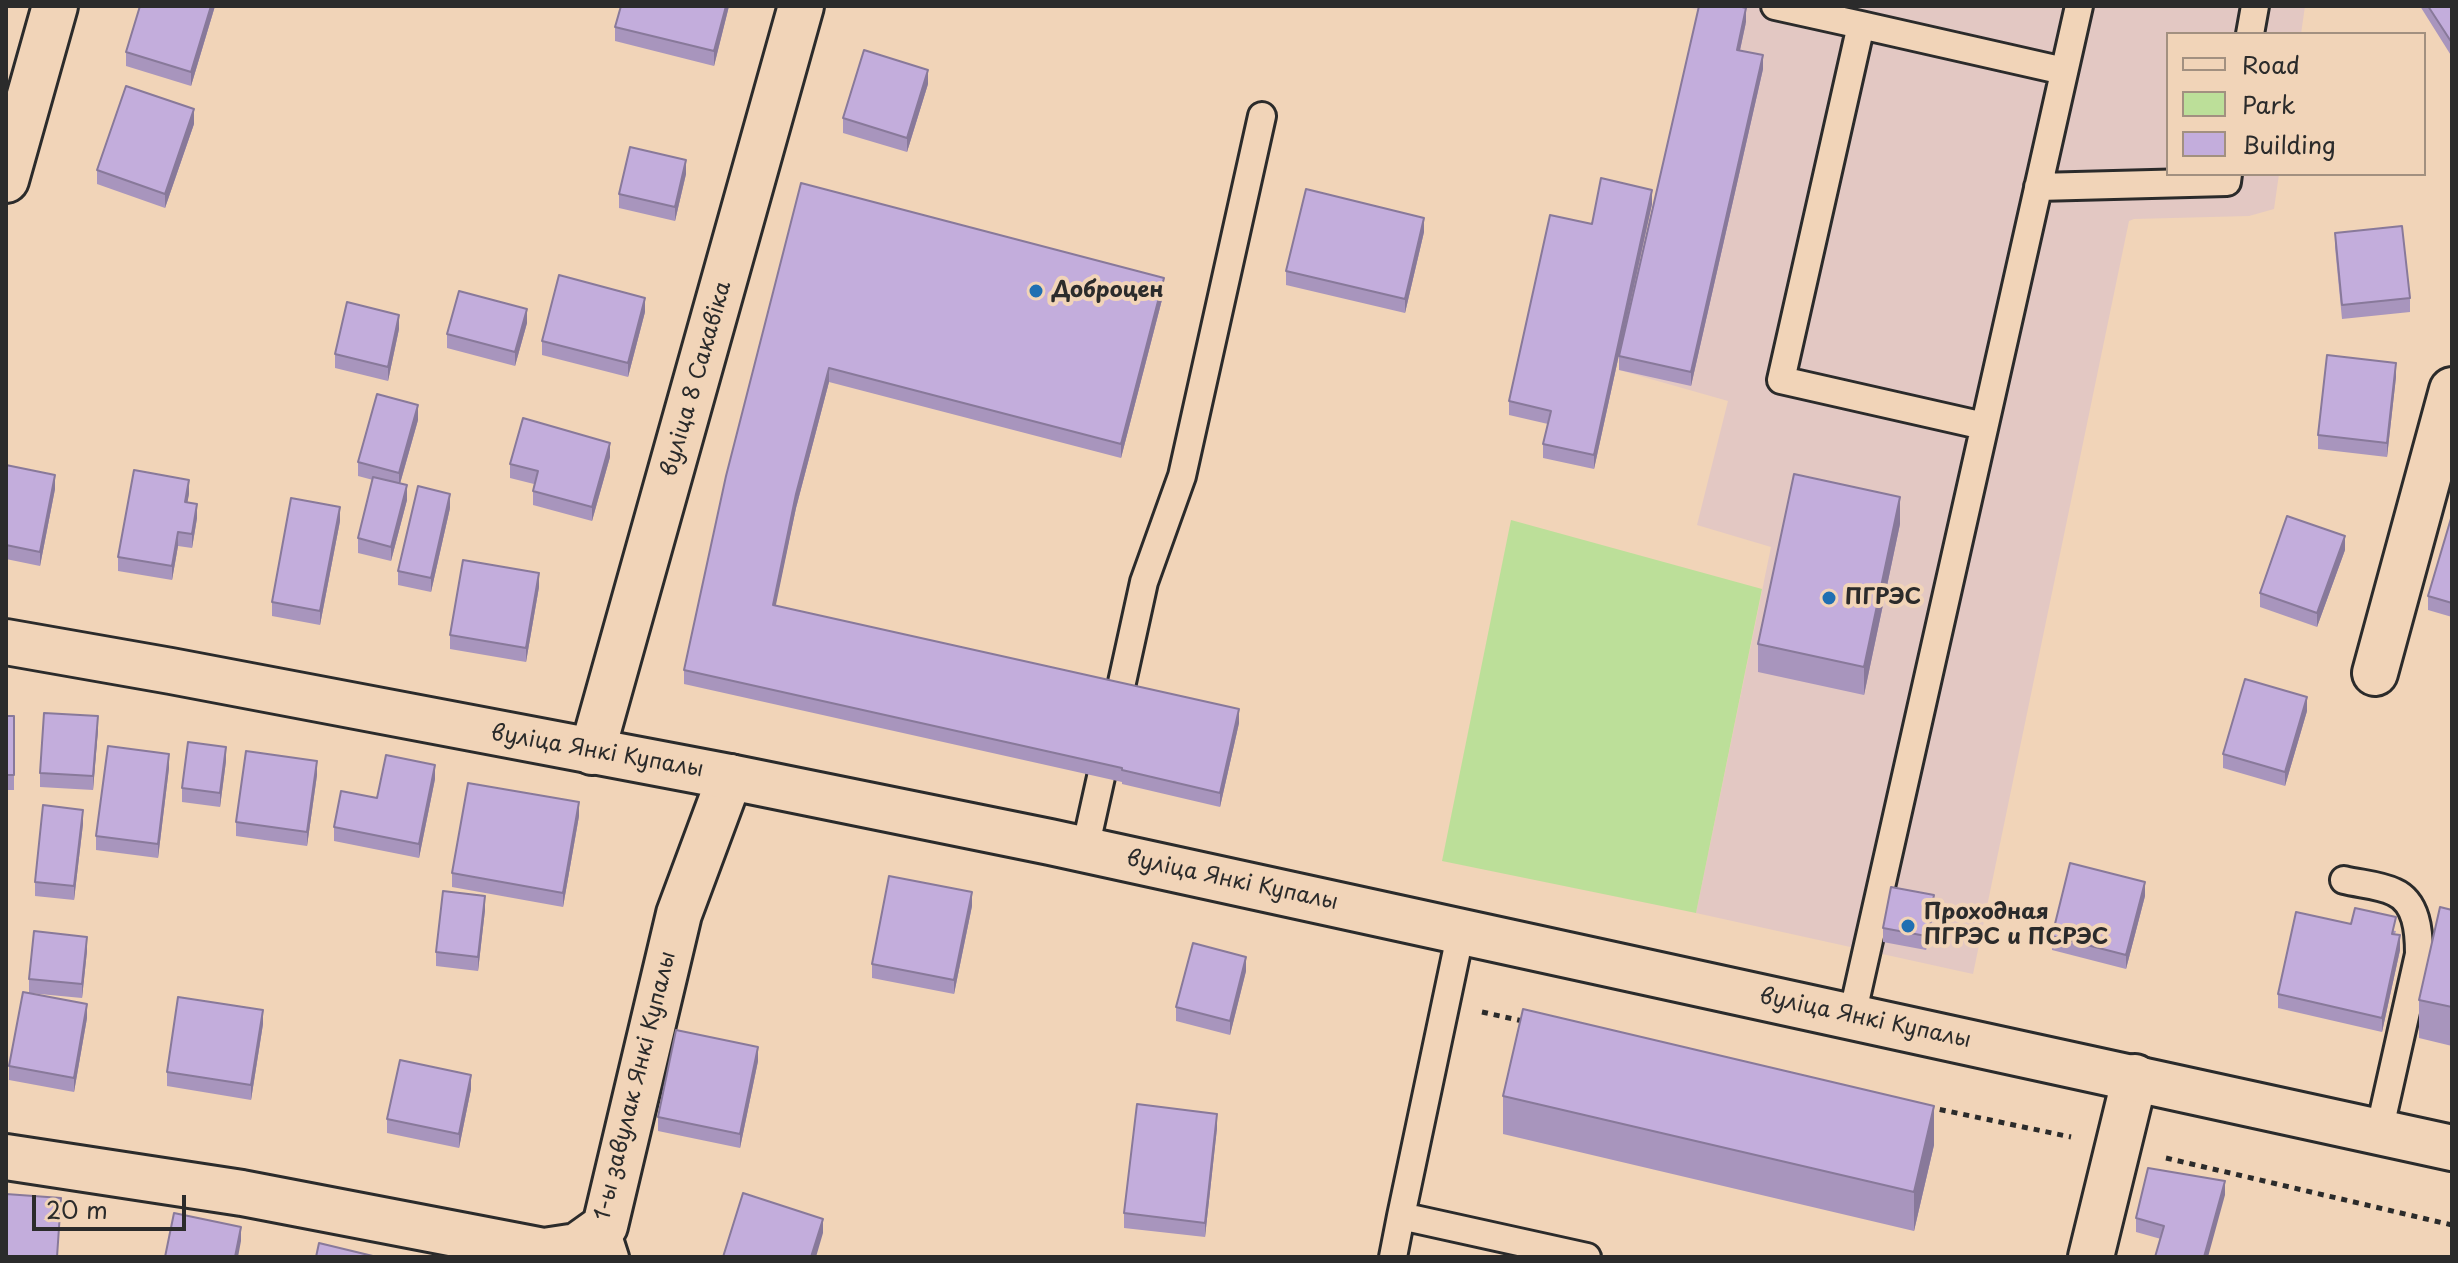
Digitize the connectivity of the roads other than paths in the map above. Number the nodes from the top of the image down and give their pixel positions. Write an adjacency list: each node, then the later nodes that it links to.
1 (55, 6): 11 (street)
2 (801, 6): 18 (street, вуліца 8 Сакавіка)
3 (1775, 6): 6 (lane)
4 (2079, 6): 8 (lane)
5 (2255, 6): 7 (lane)
6 (1861, 25): 8 (lane); 14 (lane)
7 (2250, 32)
8 (2064, 71): 12 (lane)
9 (1262, 116): 17 (lane)
10 (2228, 176): 12 (lane)
11 (6, 180)
12 (2038, 187): 14 (lane)
13 (2452, 390): 16 (street)
14 (1984, 426): 24 (lane)
15 (6, 642): 18 (street, вуліца Янкі Купалы)
16 (2375, 673)
17 (1119, 696)
18 (592, 752): 19 (street, вуліца Янкі Купалы)
19 (730, 777): 21 (street, вуліца Янкі Купалы); 30 (street, 1-ы завулак Янкі Купалы)
20 (1101, 777): 21 (lane)
21 (1085, 849): 23 (street, вуліца Янкі Купалы)
22 (2344, 880): 26 (lane)
23 (1461, 931): 24 (street, вуліца Янкі Купалы); 29 (lane)
24 (1852, 1016): 25 (street, вуліца Янкі Купалы)
25 (2135, 1077): 26 (street, вуліца Янкі Купалы); 33 (street)
26 (2379, 1132): 27 (street, вуліца Янкі Купалы)
27 (2452, 1148)
28 (6, 1157): 30 (street, 1-ы завулак Янкі Купалы)
29 (1401, 1216): 31 (lane); 32 (lane)
30 (610, 1242)
31 (1393, 1257)
32 (1587, 1257)
33 (2091, 1257)

